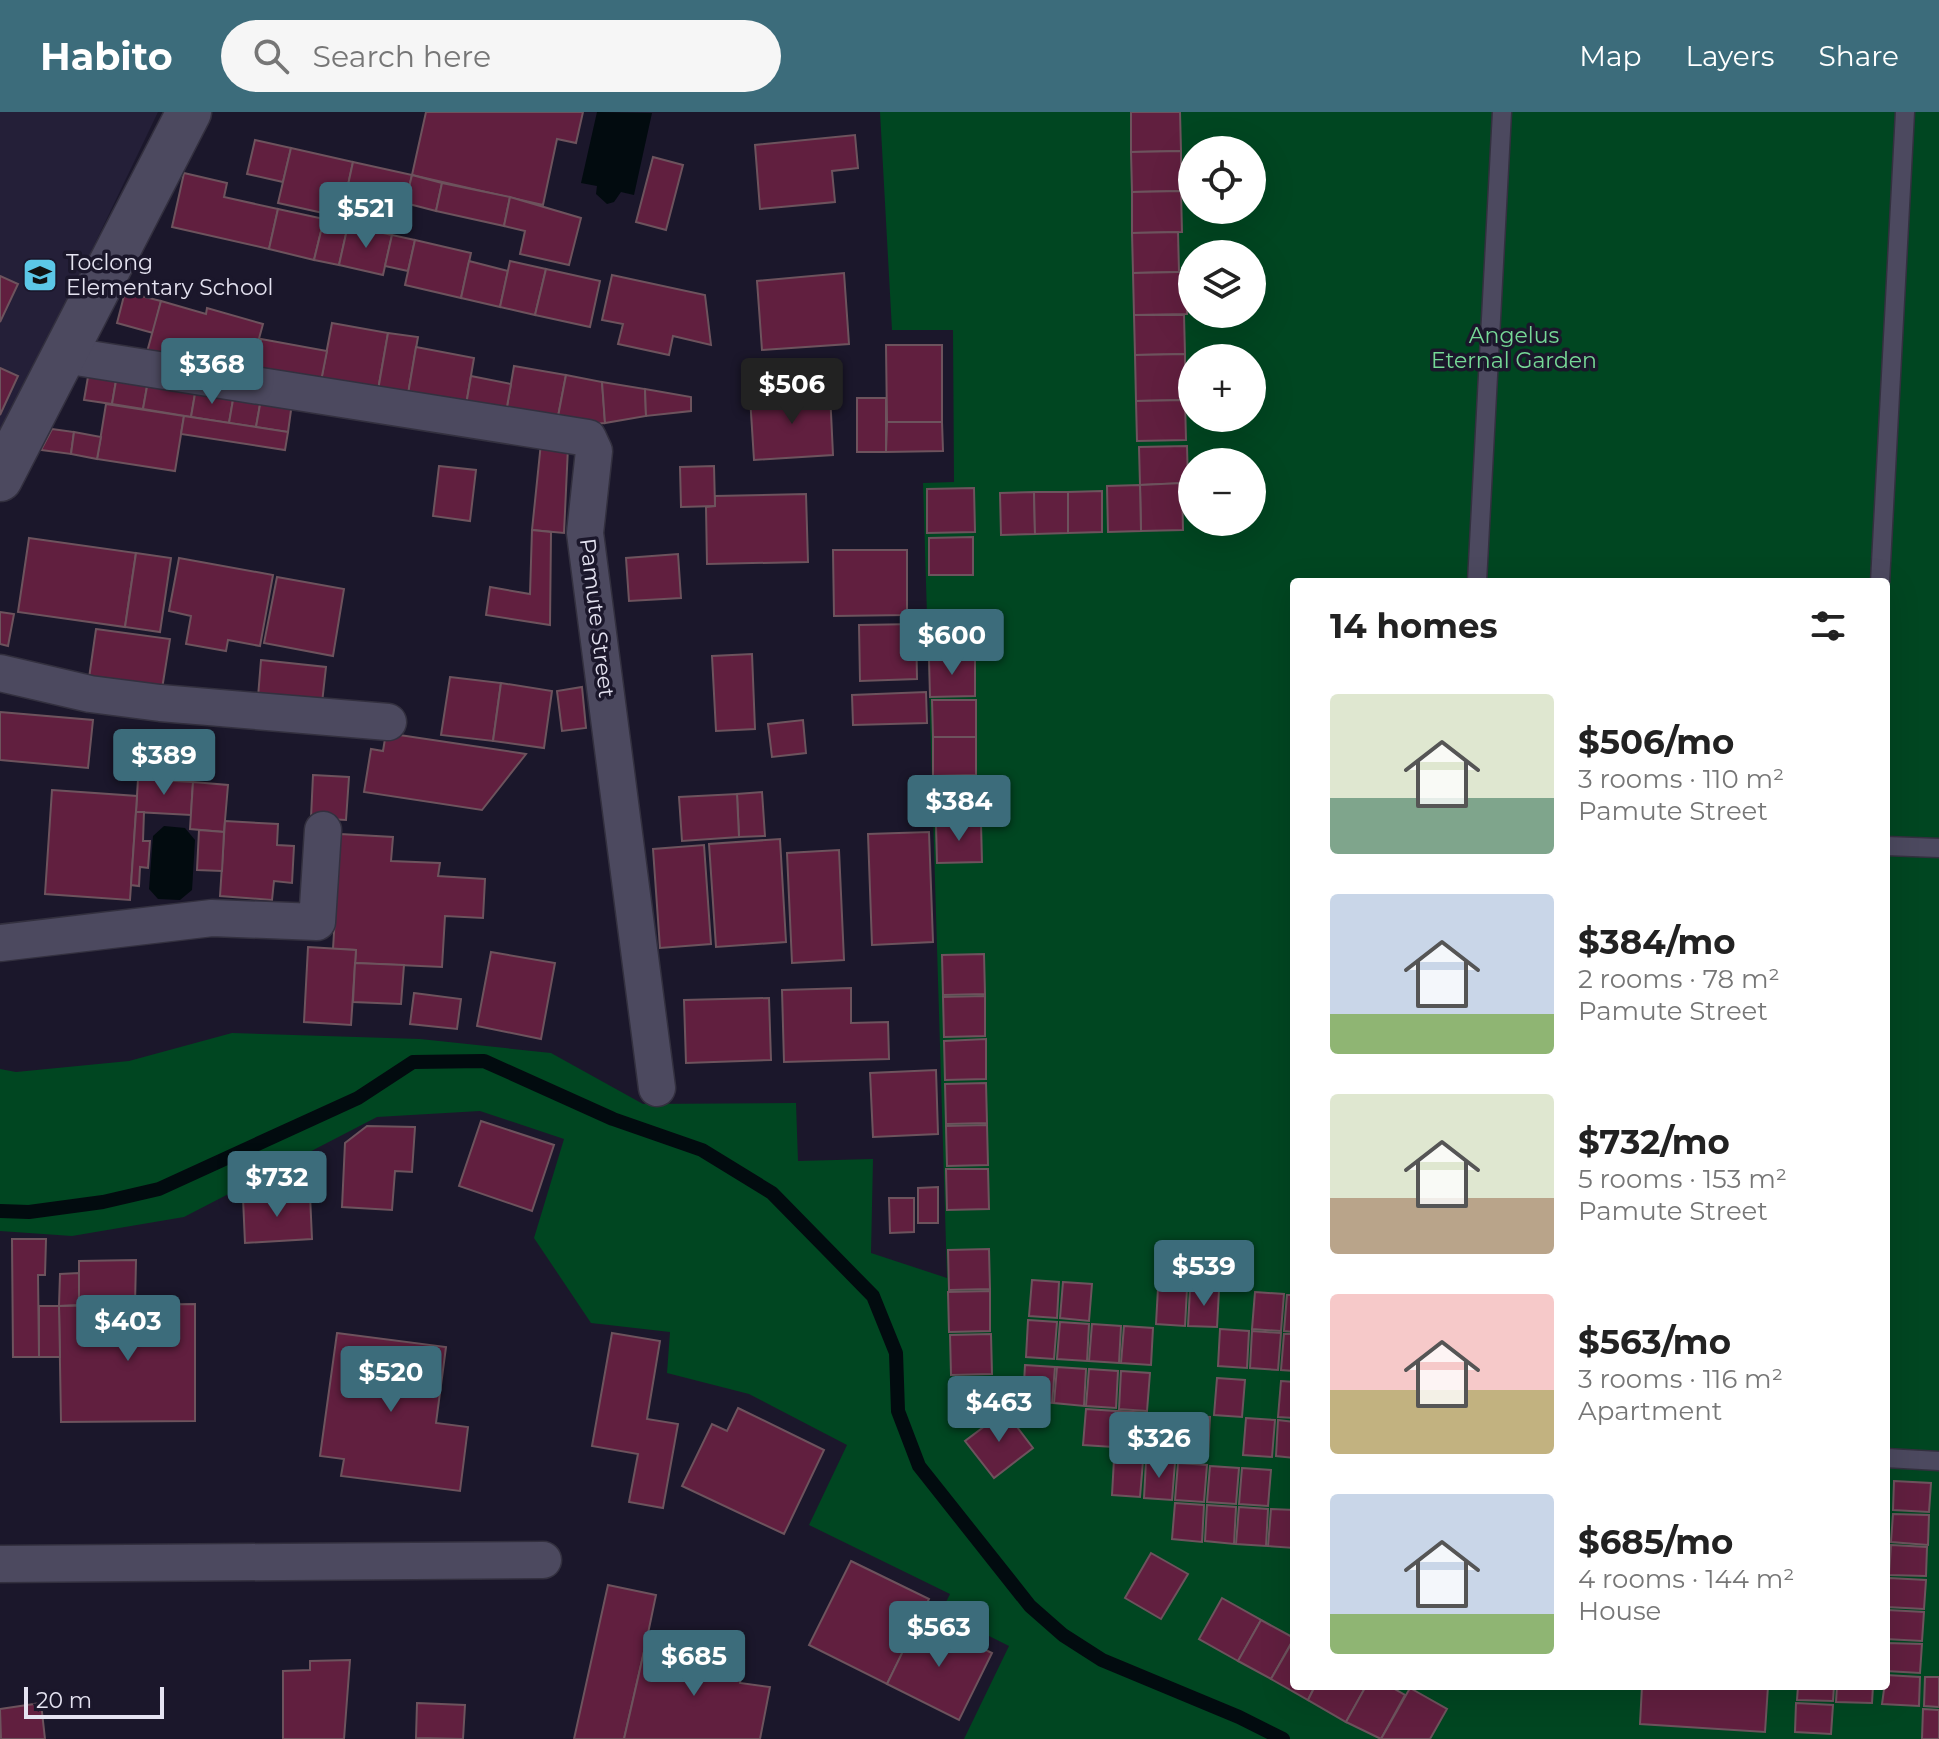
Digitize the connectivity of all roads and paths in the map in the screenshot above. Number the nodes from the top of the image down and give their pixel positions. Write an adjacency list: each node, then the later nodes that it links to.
1 (189, 112): 4 (street)
2 (1502, 112): 6 (lane)
3 (1905, 112): 7 (lane)
4 (64, 355): 5 (street); 14 (street, Pamute Street)
5 (0, 479)
6 (1477, 578)
7 (1880, 578)
8 (0, 673): 9 (street)
9 (388, 722)
10 (323, 830): 13 (street)
11 (1890, 846): 12 (lane)
12 (1939, 848)
13 (0, 943)
14 (657, 1088)
15 (1890, 1458): 16 (lane)
16 (1939, 1461)
17 (543, 1560): 18 (street)
18 (0, 1564)

